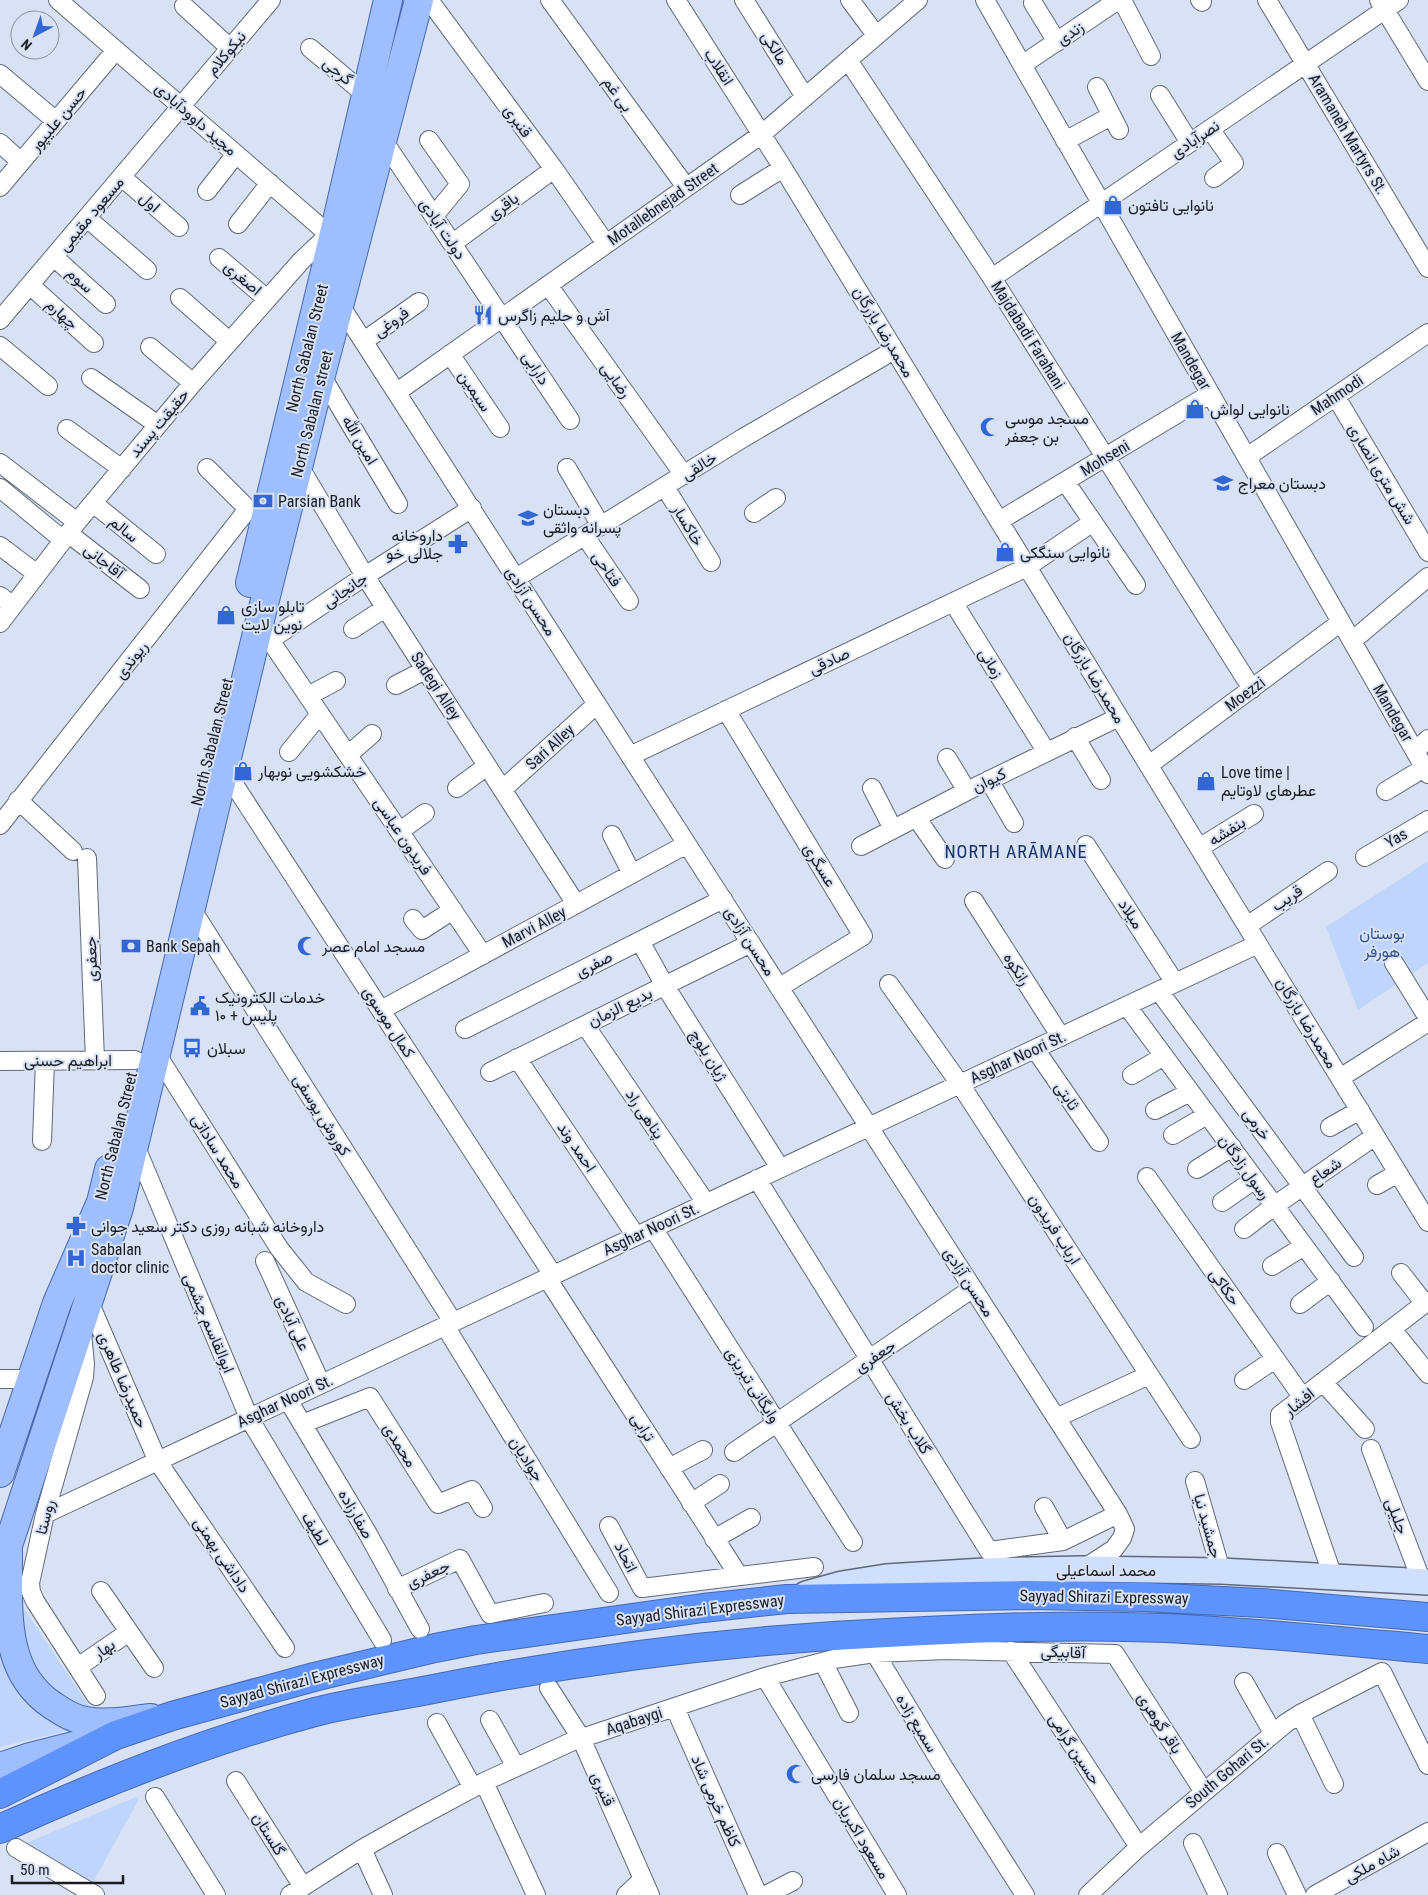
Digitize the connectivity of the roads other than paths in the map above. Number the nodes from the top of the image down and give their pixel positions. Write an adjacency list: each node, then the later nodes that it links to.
1 (58, 0): 22 (street, مجید داوودآبادی)
2 (388, 0): 30 (main road, North Sabalan Street)
3 (419, 0): 37 (main road, North Sabalan street)
4 (429, 0): 45 (street, قنبری)
5 (550, 0): 50 (street, بی غم)
6 (676, 0): 36 (street, انقلاب)
7 (744, 0): 32 (street, مالکی)
8 (850, 0): 18 (street)
9 (918, 0): 18 (street, Motallebnejad Street)
10 (985, 0): 26 (street, Mandegar)
11 (1122, 0): 23 (street)
12 (1267, 0): 25 (street, Aramaneh Martyrs St.)
13 (269, 1): 20 (street, نیکوکلام)
14 (1033, 2): 19 (street)
15 (1107, 3): 19 (street, زندی)
16 (1387, 3): 25 (street, نصرآبادی); 28 (street)
17 (184, 6): 20 (street)
18 (876, 35): 24 (street, Motallebnejad Street)
19 (1057, 42): 26 (street, زندی)
20 (230, 48): 33 (street, نیکوکلام)
21 (310, 48): 30 (street, گرجی)
22 (116, 50): 33 (street, مجید داوودآبادی); 34 (street, حسن علیپور)
23 (1150, 56)
24 (848, 60): 32 (street, Motallebnejad Street); 65 (street, Majdabadi Farahani)
25 (1306, 63): 35 (street, نصرآبادی); 63 (street, Aramaneh Martyrs St.)
26 (1022, 65): 39 (street, Mandegar)
27 (0, 74): 34 (street)
28 (1428, 81)
29 (1096, 87): 39 (street)
30 (366, 95): 58 (main road, North Sabalan Street)
31 (1160, 95): 41 (street)
32 (805, 97): 36 (street, Motallebnejad Street)
33 (181, 107): 42 (street, مجید داوودآبادی); 46 (street, مسعود مقیمی)
34 (56, 121): 43 (street, حسن علیپور)
35 (1210, 129): 41 (street, نصرآبادی); 47 (street)
36 (762, 134): 44 (street, محمدرضا بازرگان); 50 (street, Motallebnejad Street)
37 (383, 140): 54 (street, دولت آبادی); 70 (main road, North Sabalan street)
38 (429, 140): 54 (street)
39 (1065, 141): 53 (street, Mandegar)
40 (0, 143): 43 (street)
41 (1190, 143): 53 (street, نصرآبادی)
42 (236, 154): 48 (street, مجید داوودآبادی); 51 (street)
43 (21, 162): 49 (street, حسن علیپور)
44 (783, 168): 52 (street); 111 (street, محمدرضا بازرگان)
45 (554, 169): 59 (street, باقری); 60 (street, قنبری)
46 (122, 177): 55 (street, مسعود مقیمی); 57 (street, اول)
47 (1214, 178)
48 (270, 183): 56 (street); 58 (street, مجید داوودآبادی)
49 (0, 187)
50 (686, 187): 60 (street, Motallebnejad Street)
51 (208, 191)
52 (740, 195)
53 (1101, 203): 65 (street, نصرآبادی); 88 (street, Mandegar)
54 (434, 216): 59 (street, دولت آبادی)
55 (87, 218): 61 (street, مسعود مقیمی); 64 (street)
56 (238, 224)
57 (179, 227)
58 (334, 238): 69 (street, حقیقت پسند); 70 (main road, North Sabalan Street)
59 (453, 243): 73 (street, دولت آبادی)
60 (606, 244): 67 (street, Motallebnejad Street)
61 (54, 257): 66 (street, مسعود مقیمی); 72 (street, سوم)
62 (219, 258): 69 (street, اصغری)
63 (1428, 268)
64 (147, 270)
65 (992, 278): 94 (street, Majdabadi Farahani)
66 (30, 285): 74 (street, مسعود مقیمی); 78 (street, چهارم)
67 (548, 285): 73 (street, Motallebnejad Street); 101 (street, رضایی)
68 (180, 298): 76 (street)
69 (267, 299): 76 (street, حقیقت پسند)
70 (330, 300): 77 (street, محسن آزادی); 83 (main road, North Sabalan street); 109 (main road, North Sabalan Street)
71 (419, 302): 77 (street, فروغی)
72 (106, 304)
73 (503, 317): 81 (street, Motallebnejad Street); 90 (street, دارابی)
74 (0, 320)
75 (1428, 333): 89 (street, Mahmodi)
76 (229, 341): 85 (street, حقیقت پسند)
77 (364, 341): 87 (street, محسن آزادی)
78 (94, 343)
79 (0, 346): 86 (street)
80 (150, 347): 85 (street)
81 (450, 354): 87 (street, Motallebnejad Street); 93 (street, سیمین)
82 (884, 356): 101 (street, خالقی)
83 (321, 375): 97 (main road, North Sabalan street); 107 (street, امین الله)
84 (90, 378): 91 (street)
85 (193, 383): 91 (street, حقیقت پسند)
86 (48, 386)
87 (397, 392): 108 (street, محسن آزادی)
88 (1210, 394): 94 (street, Mohseni); 95 (street, Mandegar)
89 (1336, 397): 95 (street, Mahmodi); 117 (street, شش متری انصاری)
90 (570, 420)
91 (158, 425): 100 (street, حقیقت پسند)
92 (67, 428): 100 (street)
93 (500, 428)
94 (1105, 457): 111 (street, Mohseni); 139 (street, Majdabadi Farahani)
95 (1247, 458): 131 (street, Mandegar)
96 (0, 463): 114 (street)
97 (299, 466): 122 (street, Sadegi Alley); 133 (main road, North Sabalan street)
98 (207, 468): 109 (street)
99 (567, 468): 113 (street)
100 (122, 469): 106 (street, حقیقت پسند)
101 (684, 475): 102 (street, خالقی)
102 (665, 487): 113 (street, خالقی); 119 (street, خاکسار)
103 (0, 488): 114 (street)
104 (1071, 490): 112 (street)
105 (776, 498): 110 (street)
106 (93, 504): 114 (street, حقیقت پسند); 118 (street, سالم)
107 (398, 504)
108 (472, 508): 122 (street, جانجانی); 124 (street, محسن آزادی)
109 (258, 510): 165 (street, ریوندی); 209 (main road, North Sabalan Street)
110 (754, 513)
111 (999, 521): 120 (street, محمدرضا بازرگان)
112 (1093, 522): 120 (street, صادقی); 125 (street)
113 (601, 526): 115 (street, خالقی)
114 (69, 532): 121 (street, حقیقت پسند); 126 (street, آقاجانی)
115 (585, 536): 124 (street, خالقی); 128 (street, فتاحی)
116 (0, 546): 121 (street)
117 (1428, 552)
118 (156, 554)
119 (711, 562)
120 (1027, 567): 129 (street, صادقی); 144 (street, محمدرضا بازرگان)
121 (37, 574): 127 (street, حقیقت پسند)
122 (365, 576): 130 (street, Sadegi Alley); 133 (street, جانجانی)
123 (1428, 577): 135 (street)
124 (516, 578): 141 (street, محسن آزادی)
125 (1136, 585)
126 (140, 589)
127 (6, 601): 132 (street, حقیقت پسند)
128 (629, 601)
129 (953, 602): 142 (street, صادقی); 150 (street, زمانی)
130 (385, 608): 134 (street); 136 (street, Sadegi Alley)
131 (1341, 622): 135 (street, Mandegar); 139 (street, Moezzi)
132 (0, 623)
133 (266, 628): 140 (street, فریدون عباسی); 156 (main road, North Sabalan street)
134 (353, 629)
135 (1352, 641): 148 (street, Mandegar)
136 (425, 670): 138 (street); 155 (street, Sadegi Alley)
137 (336, 681): 140 (street)
138 (396, 685)
139 (1252, 689): 154 (street, Moezzi)
140 (308, 696): 143 (street, فریدون عباسی)
141 (598, 704): 152 (street, محسن آزادی); 162 (street, Sari Alley)
142 (726, 710): 152 (street, صادقی); 197 (street, عسگری)
143 (320, 714): 149 (street); 151 (street, فریدون عباسی)
144 (1119, 717): 146 (street, کیوان); 154 (street, محمدرضا بازرگان)
145 (372, 734): 151 (street)
146 (1075, 737): 150 (street, کیوان); 159 (street)
147 (1428, 739): 148 (street)
148 (1415, 751): 157 (street, Mandegar)
149 (289, 752)
150 (1046, 752): 158 (street, کیوان)
151 (348, 755): 173 (street, فریدون عباسی)
152 (630, 756): 175 (street, محسن آزادی)
153 (947, 758): 163 (street)
154 (1149, 765): 178 (street, محمدرضا بازرگان)
155 (487, 766): 160 (street); 162 (street, Sadegi Alley)
156 (224, 769): 186 (main road, North Sabalan street); 200 (street, کمال موسوی)
157 (1426, 771): 164 (street)
158 (989, 780): 163 (street, کیوان); 170 (street)
159 (1101, 780)
160 (456, 788)
161 (872, 788): 172 (street)
162 (503, 789): 185 (street, Sadegi Alley)
163 (967, 790): 168 (street, کیوان)
164 (1385, 790)
165 (18, 800): 171 (street, ریوندی); 208 (street, جعفری)
166 (425, 813): 173 (street)
167 (1254, 814): 178 (street, بنفشه)
168 (916, 817): 172 (street, کیوان); 180 (street)
169 (1428, 820): 179 (street, Yas)
170 (1014, 823)
171 (0, 825)
172 (893, 829): 177 (street, کیوان)
173 (400, 831): 187 (street, فریدون عباسی)
174 (612, 835): 182 (street)
175 (687, 844): 182 (street, Marvi Alley); 183 (street, محسن آزادی)
176 (1086, 845): 198 (street, میلاد)
177 (861, 846)
178 (1200, 848): 189 (street, محمدرضا بازرگان)
179 (1365, 857)
180 (945, 859)
181 (1328, 871): 189 (street, قریب)
182 (632, 874): 185 (street, Marvi Alley)
183 (723, 899): 190 (street, صفری); 191 (street, محسن آزادی)
184 (974, 901): 204 (street, رانکوه)
185 (576, 904): 193 (street, Marvi Alley)
186 (191, 908): 209 (main road, North Sabalan street); 255 (street, کوروش یوسفی)
187 (453, 910): 188 (street); 193 (street, فریدون عباسی)
188 (413, 919)
189 (1247, 926): 192 (street, محمدرضا بازرگان)
190 (640, 941): 196 (street, ژیان بلوچ); 203 (street, صفری)
191 (751, 943): 196 (street, بدیع الزمان); 197 (street, محسن آزادی)
192 (1258, 944): 198 (street, Asghar Noori St.); 214 (street, محمدرضا بازرگان)
193 (483, 954): 200 (street, Marvi Alley)
194 (1394, 963): 201 (street)
195 (889, 984): 215 (street, ارباب فریدون)
196 (664, 986): 202 (street, بدیع الزمان); 228 (street, ژیان بلوچ)
197 (780, 987): 220 (street, محسن آزادی)
198 (1167, 987): 199 (street, Asghar Noori St.); 235 (street, خرمی)
199 (1127, 1006): 204 (street, Asghar Noori St.); 206 (street, رسول زادگان)
200 (381, 1010): 248 (street, کمال موسوی)
201 (1428, 1020): 214 (street)
202 (584, 1025): 207 (street, بدیع الزمان); 237 (street, پناهی راد)
203 (465, 1029)
204 (1061, 1037): 205 (street, Asghar Noori St.)
205 (1035, 1049): 215 (street, Asghar Noori St.); 225 (street, ثابتی)
206 (1164, 1056): 213 (street); 216 (street, رسول زادگان)
207 (517, 1058): 212 (street, بدیع الزمان); 242 (street, احمد وند)
208 (95, 1060): 209 (street, ابراهیم حسنی); 211 (street, ابراهیم حسنی)
209 (148, 1060): 226 (main road, North Sabalan street); 252 (street, محمد ساداتی); 263 (main road, North Sabalan Street)
210 (0, 1061): 211 (street, ابراهیم حسنی)
211 (45, 1061): 224 (street)
212 (490, 1072)
213 (1132, 1075)
214 (1340, 1078): 218 (street, محمدرضا بازرگان)
215 (960, 1084): 220 (street, Asghar Noori St.); 261 (street, ارباب فریدون)
216 (1190, 1092): 217 (street); 219 (street, رسول زادگان)
217 (1155, 1110)
218 (1360, 1110): 221 (street); 223 (street, محمدرضا بازرگان)
219 (1207, 1115): 222 (street); 227 (street, رسول زادگان)
220 (869, 1127): 228 (street, Asghar Noori St.); 250 (street, محسن آزادی)
221 (1330, 1127)
222 (1173, 1135)
223 (1375, 1136): 230 (street, محمدرضا بازرگان); 235 (street, شعاع)
224 (42, 1141)
225 (1099, 1142)
226 (134, 1144): 254 (main road, North Sabalan street); 269 (street, ابوالقاسم چشمی)
227 (1232, 1148): 229 (street); 233 (street, رسول زادگان)
228 (780, 1168): 232 (street, Asghar Noori St.)
229 (1198, 1169)
230 (1398, 1173): 234 (street); 239 (street, محمدرضا بازرگان)
231 (1147, 1177): 258 (street, حکاکی)
232 (757, 1179): 237 (street, Asghar Noori St.); 259 (street, گلاب بخش)
233 (1254, 1179): 236 (street); 238 (street, رسول زادگان)
234 (1377, 1185)
235 (1303, 1187): 238 (street, شعاع); 244 (street, خرمی)
236 (1222, 1202)
237 (706, 1203): 240 (street, Asghar Noori St.)
238 (1274, 1206): 241 (street, شعاع); 243 (street, رسول زادگان)
239 (1428, 1222)
240 (652, 1228): 242 (street, Asghar Noori St.); 271 (street, وایگانی تبریزی)
241 (1244, 1230)
242 (636, 1236): 248 (street, Asghar Noori St.)
243 (1304, 1246): 246 (street); 249 (street, رسول زادگان)
244 (1354, 1257)
245 (265, 1262): 266 (street, علی آبادی)
246 (1272, 1266)
247 (1401, 1273): 251 (street)
248 (550, 1276): 255 (street, Asghar Noori St.); 279 (street, ترابی)
249 (1331, 1281): 253 (street); 256 (street, رسول زادگان)
250 (973, 1288): 259 (street, جعفری); 270 (street, محسن آزادی)
251 (1426, 1303): 257 (street, افشار)
252 (346, 1304)
253 (1300, 1304)
254 (85, 1311): 278 (street, حمیدرضا طاهری); 286 (street, روستا); 293 (main road, North Sabalan street)
255 (449, 1324): 266 (street, Asghar Noori St.); 303 (street, جوادیان)
256 (1364, 1327)
257 (1392, 1329): 260 (street); 265 (street, افشار)
258 (1275, 1359): 264 (street); 267 (street, حکاکی)
259 (870, 1360): 271 (street, جعفری); 291 (street, گلاب بخش)
260 (1428, 1374)
261 (1149, 1375): 270 (street); 274 (street, ارباب فریدون)
262 (0, 1379): 263 (street)
263 (32, 1379): 280 (main road, North Sabalan Street)
264 (1244, 1380)
265 (1323, 1382): 267 (street, افشار); 273 (street)
266 (321, 1384): 268 (street, Asghar Noori St.)
267 (1302, 1398): 299 (street, افشار)
268 (288, 1400): 269 (street, Asghar Noori St.); 272 (street, صفارزاده)
269 (249, 1418): 278 (street, Asghar Noori St.); 309 (street, لطیف)
270 (1056, 1418): 287 (street, محسن آزادی)
271 (777, 1423): 277 (street, جعفری); 292 (street, وایگانی تبریزی)
272 (302, 1424): 285 (street, محمدی); 301 (street, صفارزاده)
273 (1365, 1429)
274 (1191, 1438)
275 (703, 1450): 279 (street)
276 (1371, 1450): 300 (street, جلیلی)
277 (734, 1452)
278 (158, 1462): 286 (street, Asghar Noori St.); 310 (street, داداشی بهمنی)
279 (669, 1468): 283 (street, ترابی)
280 (0, 1473)
281 (1195, 1481): 297 (street, جمشید نیا)
282 (720, 1484): 283 (street)
283 (691, 1503): 290 (street, ترابی)
284 (1044, 1507): 291 (street)
285 (483, 1508)
286 (45, 1514): 316 (street, روستا)
287 (1118, 1514): 291 (street, گلاب بخش); 295 (street, محسن آزادی)
288 (751, 1518): 290 (street)
289 (610, 1526): 298 (street, اتحاد)
290 (714, 1539): 298 (street, ترابی)
291 (1063, 1541)
292 (853, 1542)
293 (8, 1543): 296 (main road, North Sabalan street); 325 (main road)
294 (814, 1567): 298 (street)
295 (1083, 1569): 297 (main road, محمد اسماعیلی); 304 (main road, محمد اسماعیلی)
296 (0, 1570)
297 (1221, 1572): 299 (main road, محمد اسماعیلی)
298 (738, 1576)
299 (1333, 1577): 300 (main road, محمد اسماعیلی)
300 (1425, 1582)
301 (397, 1589): 305 (street, جعفری); 307 (street, صفارزاده)
302 (101, 1591): 308 (street)
303 (609, 1593)
304 (787, 1599): 306 (highway, Sayyad Shirazi Expressway); 325 (highway, Sayyad Shirazi Expressway)
305 (544, 1603)
306 (1428, 1617)
307 (420, 1629)
308 (130, 1632): 316 (street, بهار); 317 (street)
309 (382, 1640)
310 (285, 1648)
311 (1428, 1649): 341 (highway, Sayyad Shirazi Expressway)
312 (1011, 1651): 313 (street, Aqabaygi); 314 (street, آقابیگی); 343 (street, حسین گرامی)
313 (875, 1653): 315 (street, Aqabaygi); 357 (street, سمیع زاده)
314 (1115, 1654): 337 (street, باقر گوهری)
315 (822, 1662): 318 (street, Aqabaygi); 323 (street)
316 (78, 1667): 321 (street, روستا)
317 (154, 1668)
318 (765, 1678): 322 (street, Aqabaygi); 356 (street, مسعود اکبریان)
319 (1244, 1682): 328 (street)
320 (548, 1688): 330 (street, قنبری)
321 (96, 1696)
322 (675, 1708): 330 (street, Aqabaygi); 354 (street, کاظم خرمی شاد)
323 (849, 1713)
324 (1300, 1714): 328 (street, South Gohari St.); 331 (street, South Gohari St.); 335 (street)
325 (172, 1716): 329 (highway, Sayyad Shirazi Expressway)
326 (490, 1720): 333 (street)
327 (437, 1723): 336 (street)
328 (1273, 1733): 337 (street, South Gohari St.)
329 (116, 1735): 332 (main road); 338 (highway, Sayyad Shirazi Expressway)
330 (581, 1738): 333 (street, Aqabaygi); 347 (street, قنبری)
331 (1428, 1765)
332 (0, 1766)
333 (516, 1767): 336 (street, Aqabaygi)
334 (236, 1781): 348 (street, گلستان)
335 (1334, 1784)
336 (478, 1785): 344 (street, Aqabaygi); 352 (street)
337 (1204, 1792): 343 (street, South Gohari St.)
338 (0, 1794)
339 (155, 1797): 350 (street)
340 (1428, 1832): 361 (street, شاه ملکی)
341 (5, 1840): 349 (street)
342 (1193, 1843): 359 (street)
343 (1139, 1847): 358 (street, South Gohari St.)
344 (362, 1849): 348 (street, Aqabaygi); 351 (street)
345 (1277, 1853): 360 (street)
346 (793, 1881): 355 (street)
347 (647, 1887): 353 (street)
348 (297, 1891)
349 (95, 1895)
350 (216, 1895)
351 (383, 1895)
352 (536, 1895)
353 (626, 1895)
354 (758, 1895)
355 (766, 1895)
356 (897, 1895)
357 (1025, 1895)
358 (1088, 1895)
359 (1218, 1895)
360 (1297, 1895)
361 (1315, 1895)

